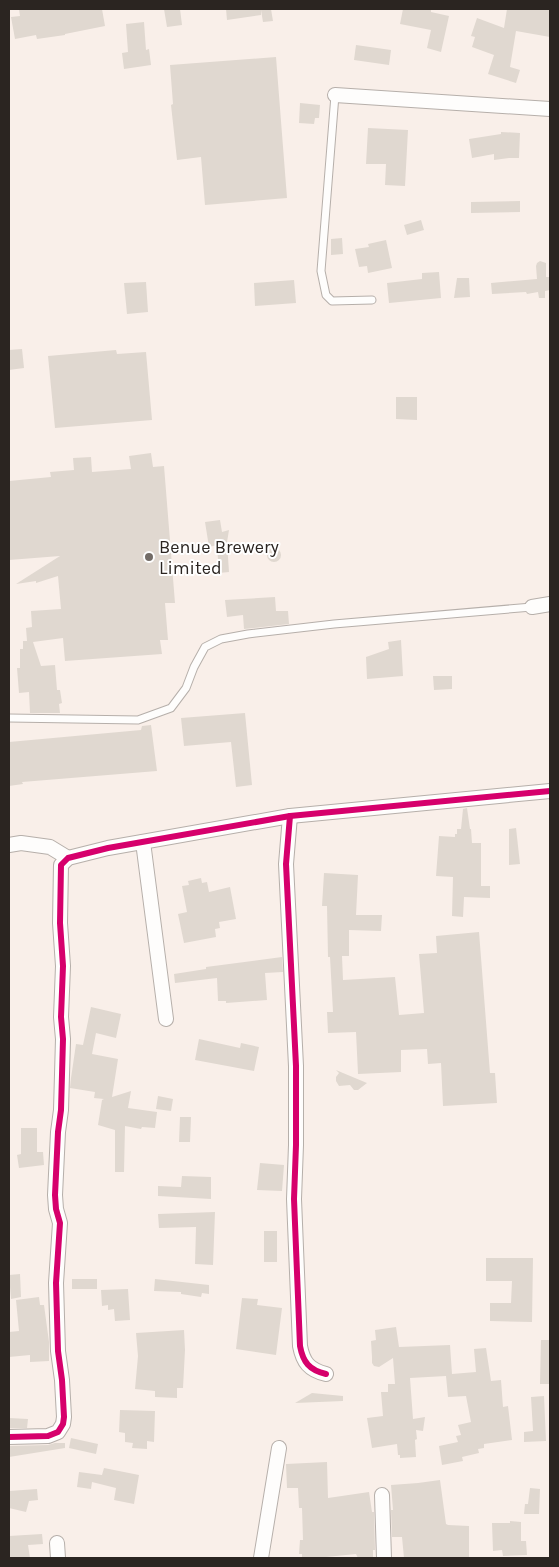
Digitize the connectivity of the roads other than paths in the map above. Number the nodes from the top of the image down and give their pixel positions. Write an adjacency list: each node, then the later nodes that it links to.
1 (335, 95): 2 (street); 3 (lane)
2 (550, 109)
3 (372, 300)
4 (550, 604): 5 (street)
5 (532, 607): 6 (lane)
6 (9, 718)
7 (550, 791): 8 (street)
8 (290, 816): 9 (street); 13 (street)
9 (143, 842): 11 (street); 12 (street)
10 (9, 845): 11 (street)
11 (68, 858): 14 (street)
12 (166, 1018)
13 (326, 1374)
14 (9, 1437)
15 (279, 1448): 19 (street)
16 (382, 1495): 20 (street)
17 (57, 1542): 18 (street)
18 (58, 1558)
19 (261, 1558)
20 (384, 1558)

